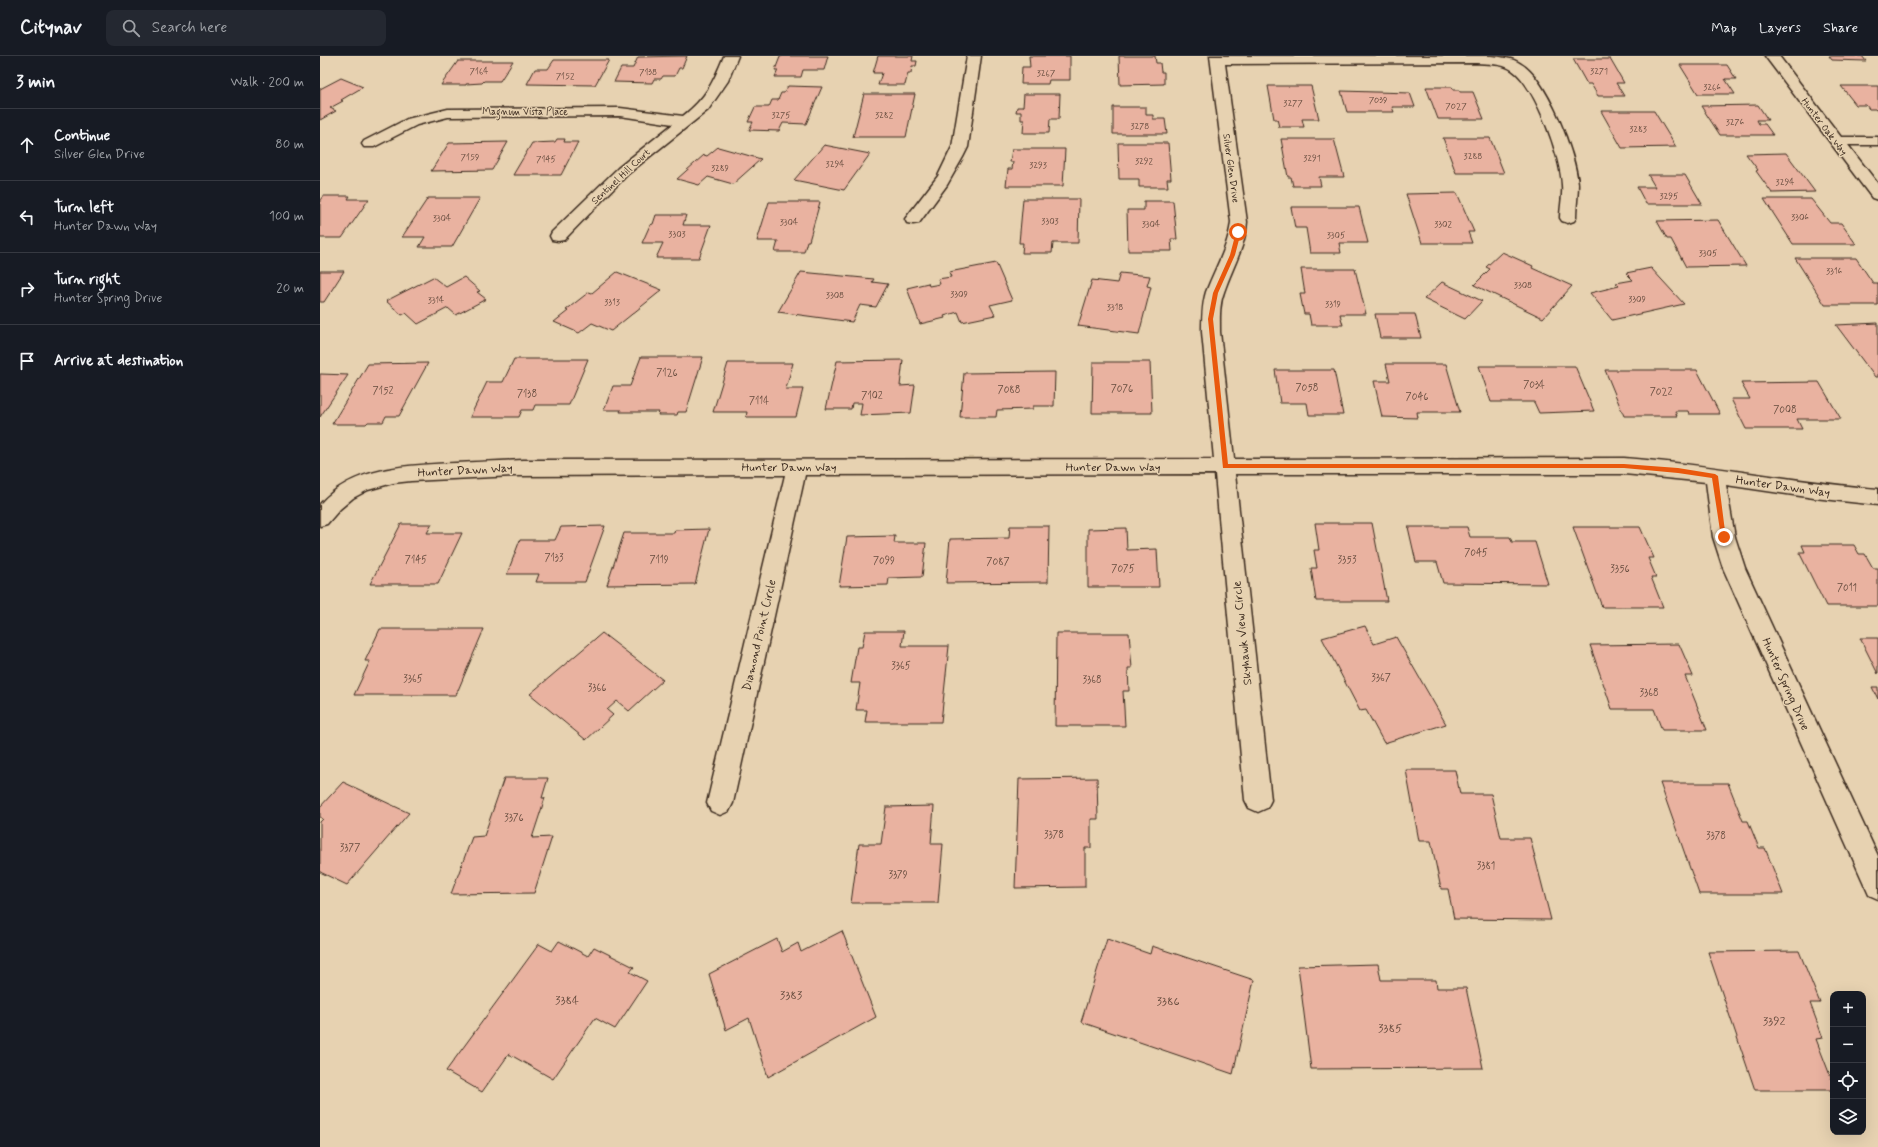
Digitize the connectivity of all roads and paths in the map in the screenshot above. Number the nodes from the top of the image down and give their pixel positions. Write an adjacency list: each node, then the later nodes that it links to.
1 (731, 56): 5 (street, Sentinel Hill Court)
2 (974, 56): 11 (street)
3 (1772, 56): 6 (street, Hunter Oak Way)
4 (1217, 58): 10 (street); 13 (street, Silver Glen Drive)
5 (686, 121): 8 (street, Magnum Vista Place); 12 (street, Sentinel Hill Court)
6 (1837, 141): 7 (street); 9 (street, Hunter Oak Way)
7 (1878, 141)
8 (369, 144)
9 (1878, 195)
10 (1568, 218)
11 (913, 219)
12 (558, 236)
13 (1225, 466): 14 (street, Hunter Dawn Way); 15 (street, Hunter Dawn Way); 18 (street, Skyhawk View Circle)
14 (797, 467): 17 (street, Hunter Dawn Way); 19 (street, Diamond Point Circle)
15 (1715, 476): 16 (street, Hunter Dawn Way); 20 (street, Hunter Spring Drive)
16 (1878, 497)
17 (320, 518)
18 (1258, 800)
19 (720, 803)
20 (1878, 886)

